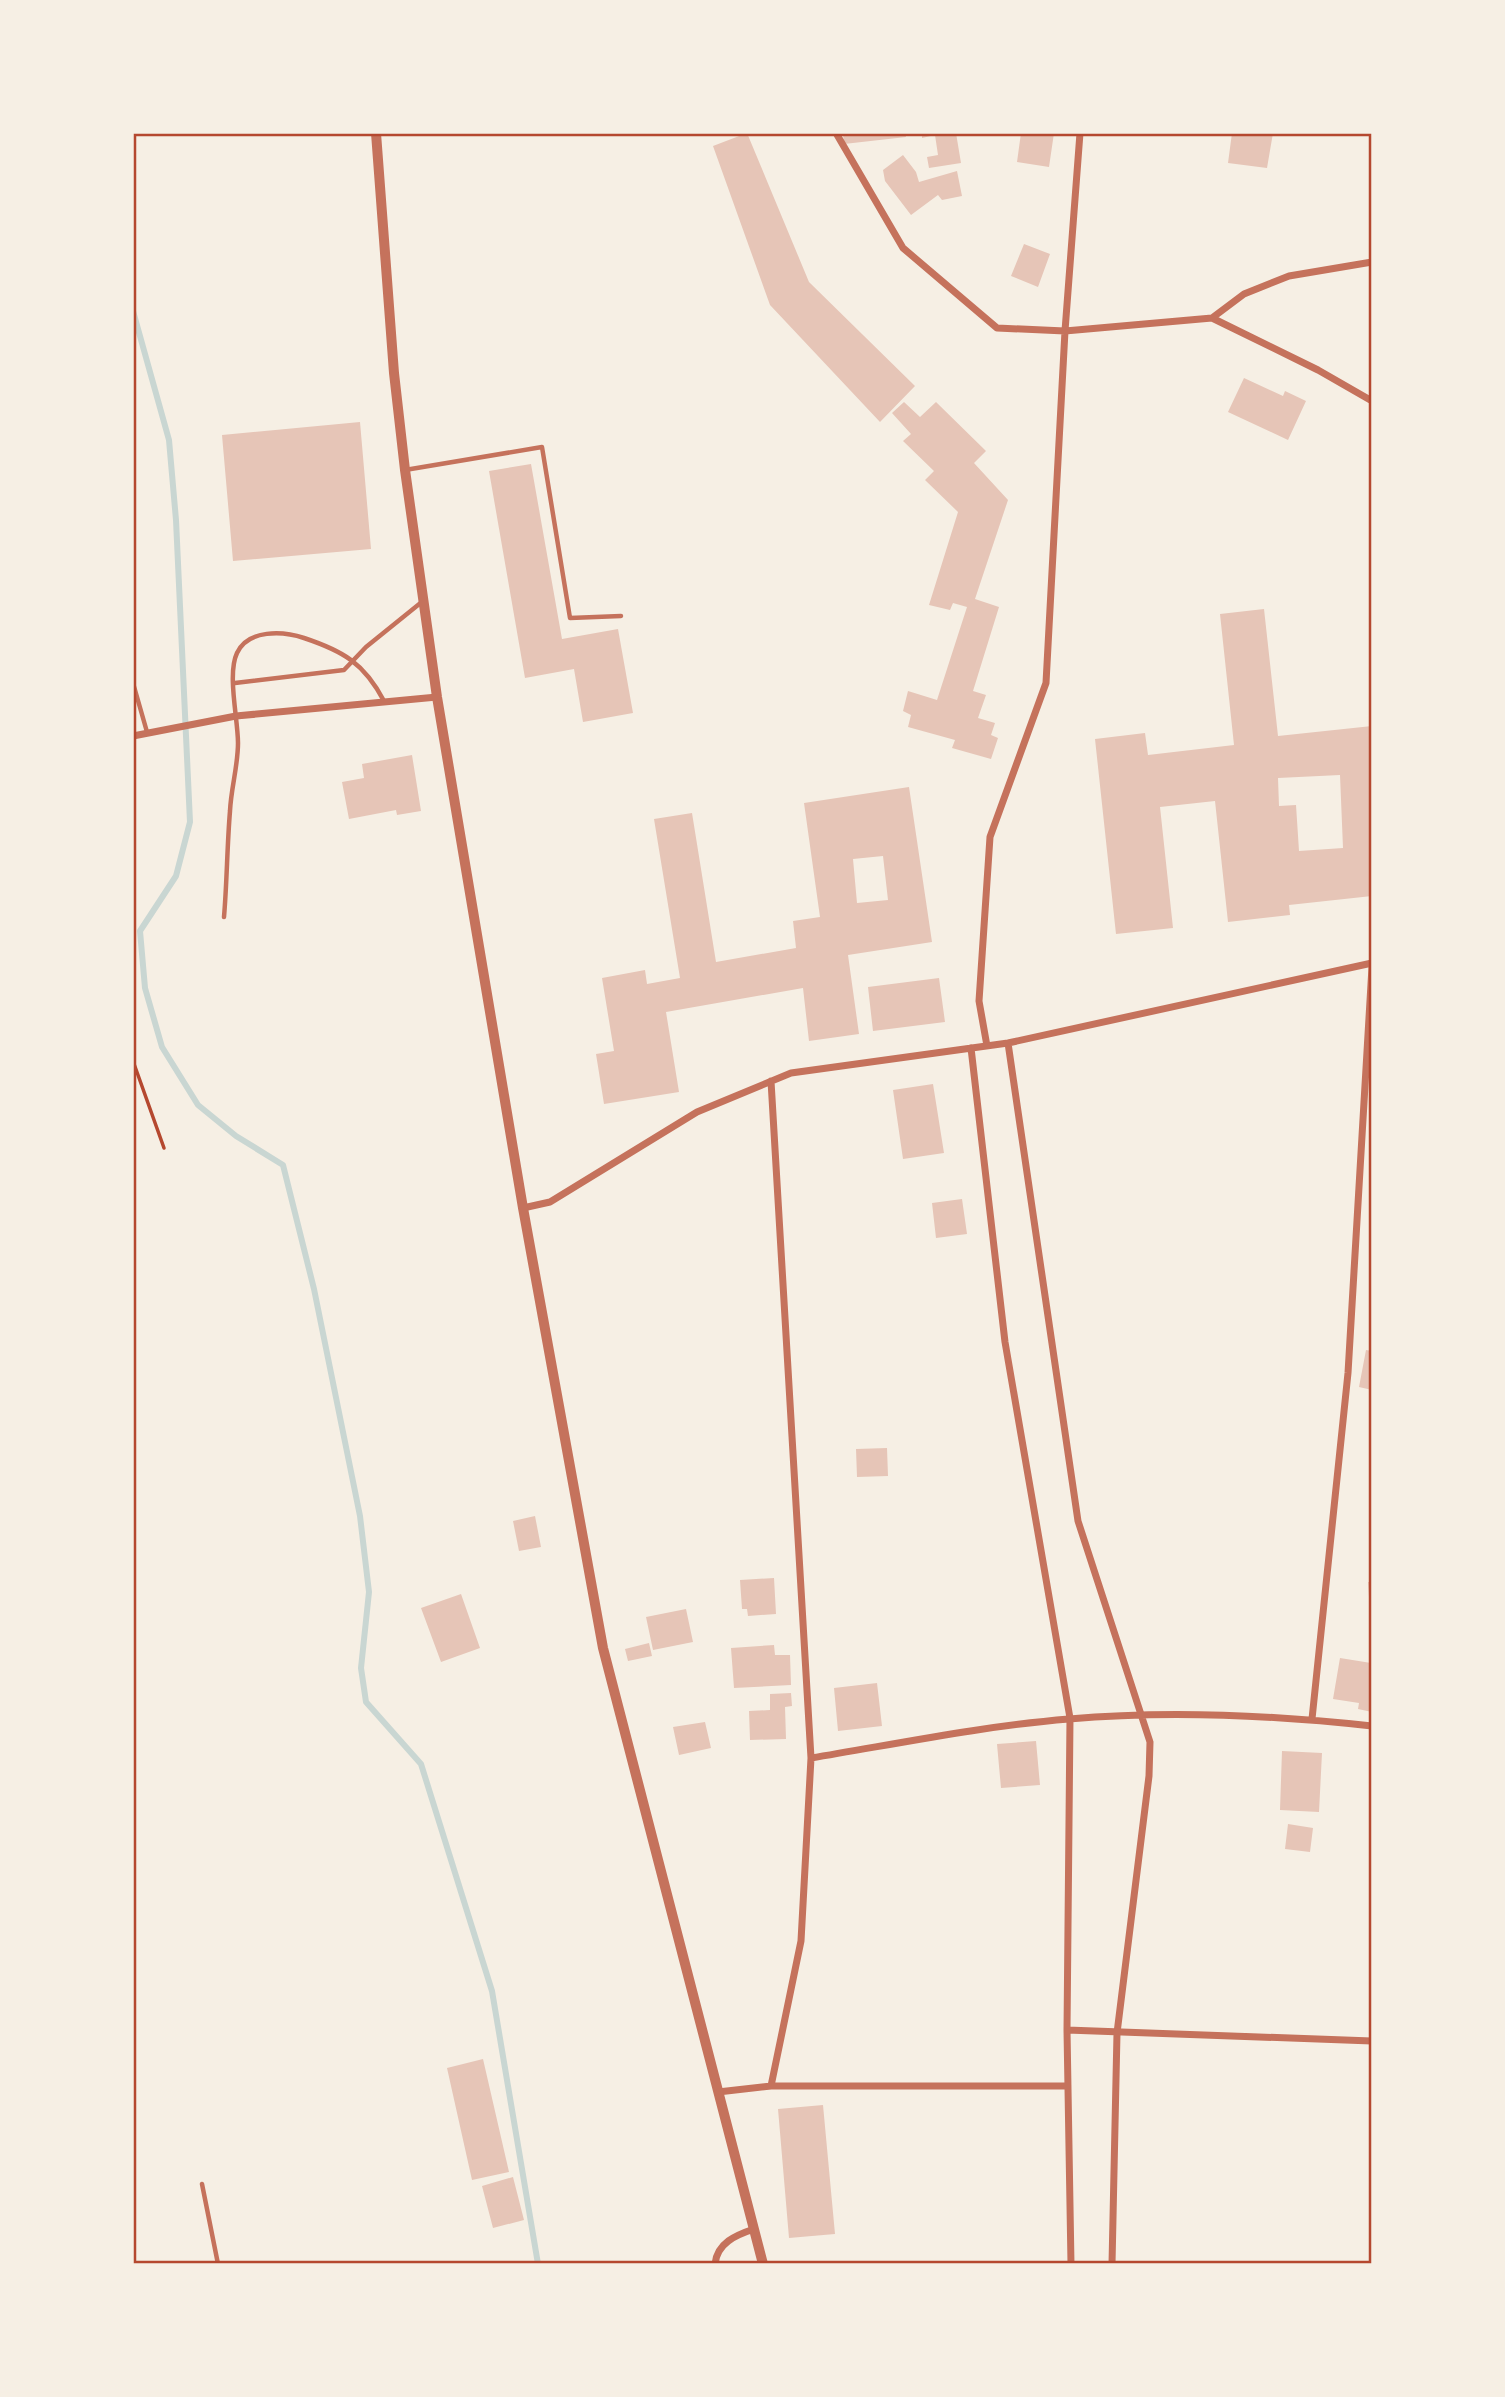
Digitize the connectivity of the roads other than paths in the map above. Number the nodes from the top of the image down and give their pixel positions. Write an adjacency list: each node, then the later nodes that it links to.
1 (376, 133): 8 (street)
2 (836, 133): 6 (street)
3 (1080, 133): 6 (street)
4 (1372, 262): 5 (street)
5 (1212, 318): 6 (street); 7 (street)
6 (1065, 331): 22 (street)
7 (1372, 401)
8 (405, 470): 9 (street); 10 (lane)
9 (424, 600): 11 (lane); 14 (street)
10 (621, 616)
11 (356, 661): 13 (lane); 13 (lane); 15 (lane)
12 (133, 683): 17 (lane)
13 (234, 683): 16 (lane)
14 (437, 697): 15 (street); 25 (street)
15 (384, 701): 16 (street)
16 (236, 716): 17 (street); 19 (lane)
17 (148, 734): 18 (street)
18 (133, 736)
19 (224, 917)
20 (1372, 965): 21 (street); 28 (street)
21 (1008, 1043): 22 (street); 26 (street)
22 (987, 1046): 23 (street)
23 (971, 1048): 24 (street); 27 (street)
24 (771, 1081): 25 (street); 30 (street)
25 (523, 1208): 36 (street)
26 (1143, 1714): 27 (street); 28 (street); 32 (street)
27 (1070, 1718): 30 (street); 31 (street)
28 (1312, 1719): 29 (street)
29 (1372, 1726)
30 (811, 1758): 34 (street)
31 (1067, 2030): 32 (street); 35 (street)
32 (1117, 2033): 33 (street); 43 (street)
33 (1372, 2041)
34 (771, 2086): 35 (street); 36 (street)
35 (1067, 2086): 42 (street)
36 (718, 2092): 38 (street)
37 (202, 2184): 39 (lane)
38 (754, 2229): 40 (street); 41 (street)
39 (218, 2264)
40 (715, 2264)
41 (763, 2264)
42 (1071, 2264)
43 (1112, 2264)

